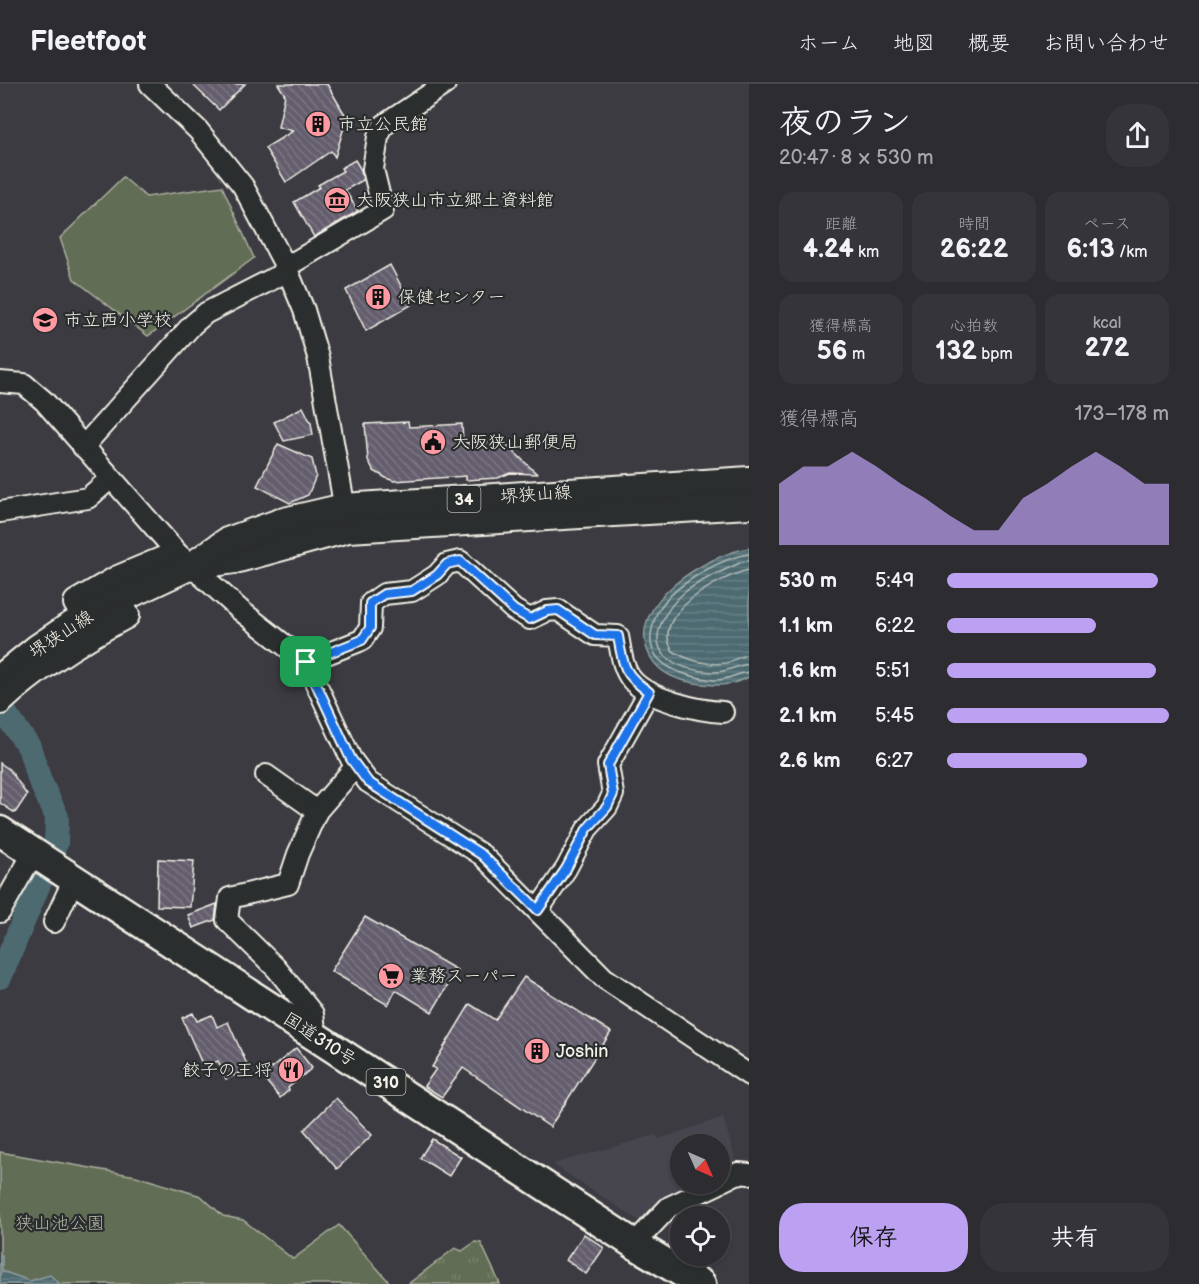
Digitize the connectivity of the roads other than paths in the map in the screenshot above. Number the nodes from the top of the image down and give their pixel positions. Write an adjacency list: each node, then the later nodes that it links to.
1 (150, 84): 3 (street)
2 (445, 84): 3 (street)
3 (287, 269): 5 (street); 10 (street)
4 (0, 382): 5 (street)
5 (83, 447): 6 (street)
6 (111, 478): 9 (street); 11 (street)
7 (749, 480): 10 (main road, 堺狭山線 / 34)
8 (749, 505): 10 (main road, 堺狭山線 / 34)
9 (0, 512)
10 (346, 518): 11 (main road, 堺狭山線 / 34)
11 (192, 566): 12 (street); 13 (main road, 堺狭山線 / 34)
12 (306, 662): 14 (street); 16 (street)
13 (7, 677)
14 (649, 692): 15 (street); 22 (street)
15 (723, 712)
16 (356, 766): 18 (street); 22 (street)
17 (266, 775): 18 (street)
18 (317, 811): 25 (street)
19 (0, 831): 20 (highway, 国道310号 / 310)
20 (36, 853): 21 (highway, 国道310号 / 310); 23 (street)
21 (74, 879): 24 (street); 25 (highway, 国道310号 / 310)
22 (538, 910): 26 (street)
23 (0, 912)
24 (54, 922)
25 (316, 1036): 30 (highway, 国道310号 / 310)
26 (749, 1075)
27 (749, 1174): 28 (street)
28 (730, 1177)
29 (696, 1194): 30 (street)
30 (634, 1244): 31 (highway, 国道310号 / 310)
31 (700, 1284)

